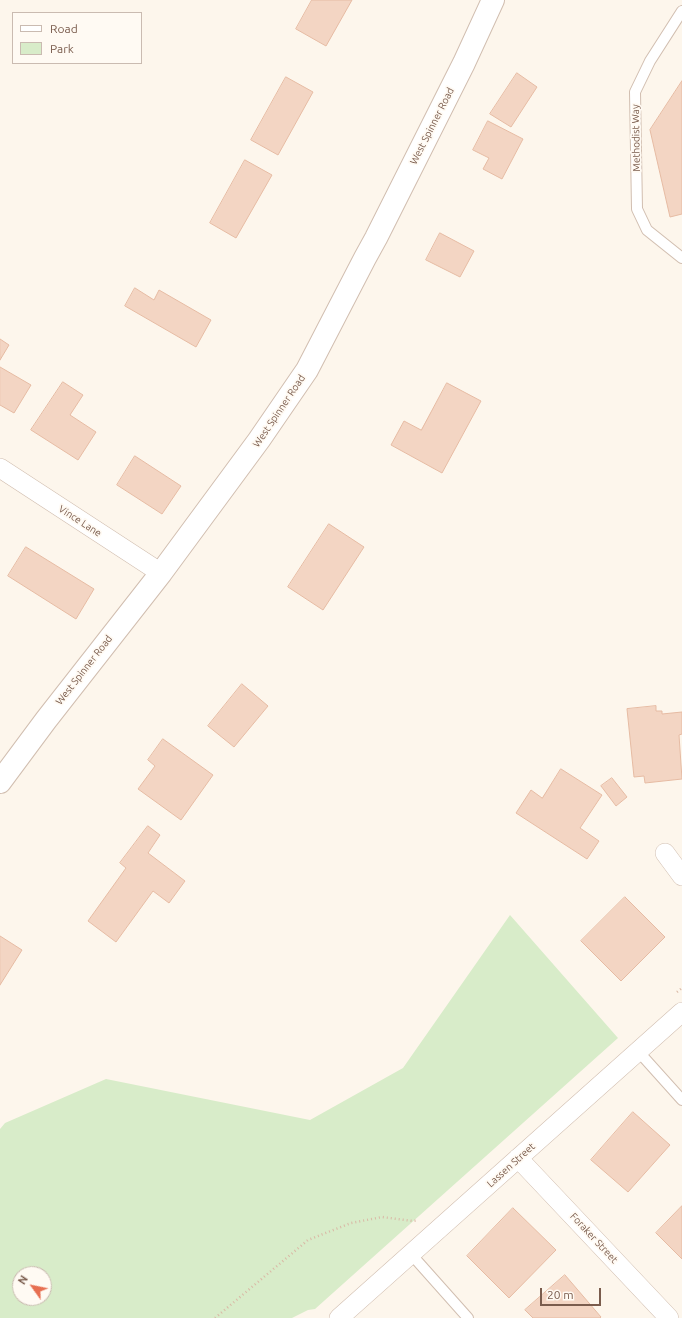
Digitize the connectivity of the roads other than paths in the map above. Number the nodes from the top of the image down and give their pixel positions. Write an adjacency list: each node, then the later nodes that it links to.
1 (493, 0): 5 (street, West Spinner Road)
2 (682, 11): 3 (lane, Methodist Way)
3 (682, 258)
4 (0, 468): 5 (street, Vince Lane)
5 (161, 573): 6 (street, West Spinner Road)
6 (0, 782)
7 (665, 853): 8 (street)
8 (682, 876)
9 (682, 1012): 10 (street, Lassen Street)
10 (638, 1051): 11 (lane); 12 (street, Lassen Street)
11 (682, 1100)
12 (518, 1158): 13 (street, Lassen Street); 16 (street, Foraker Street)
13 (411, 1254): 14 (street, Lassen Street); 15 (lane)
14 (340, 1318)
15 (468, 1318)
16 (669, 1318)

